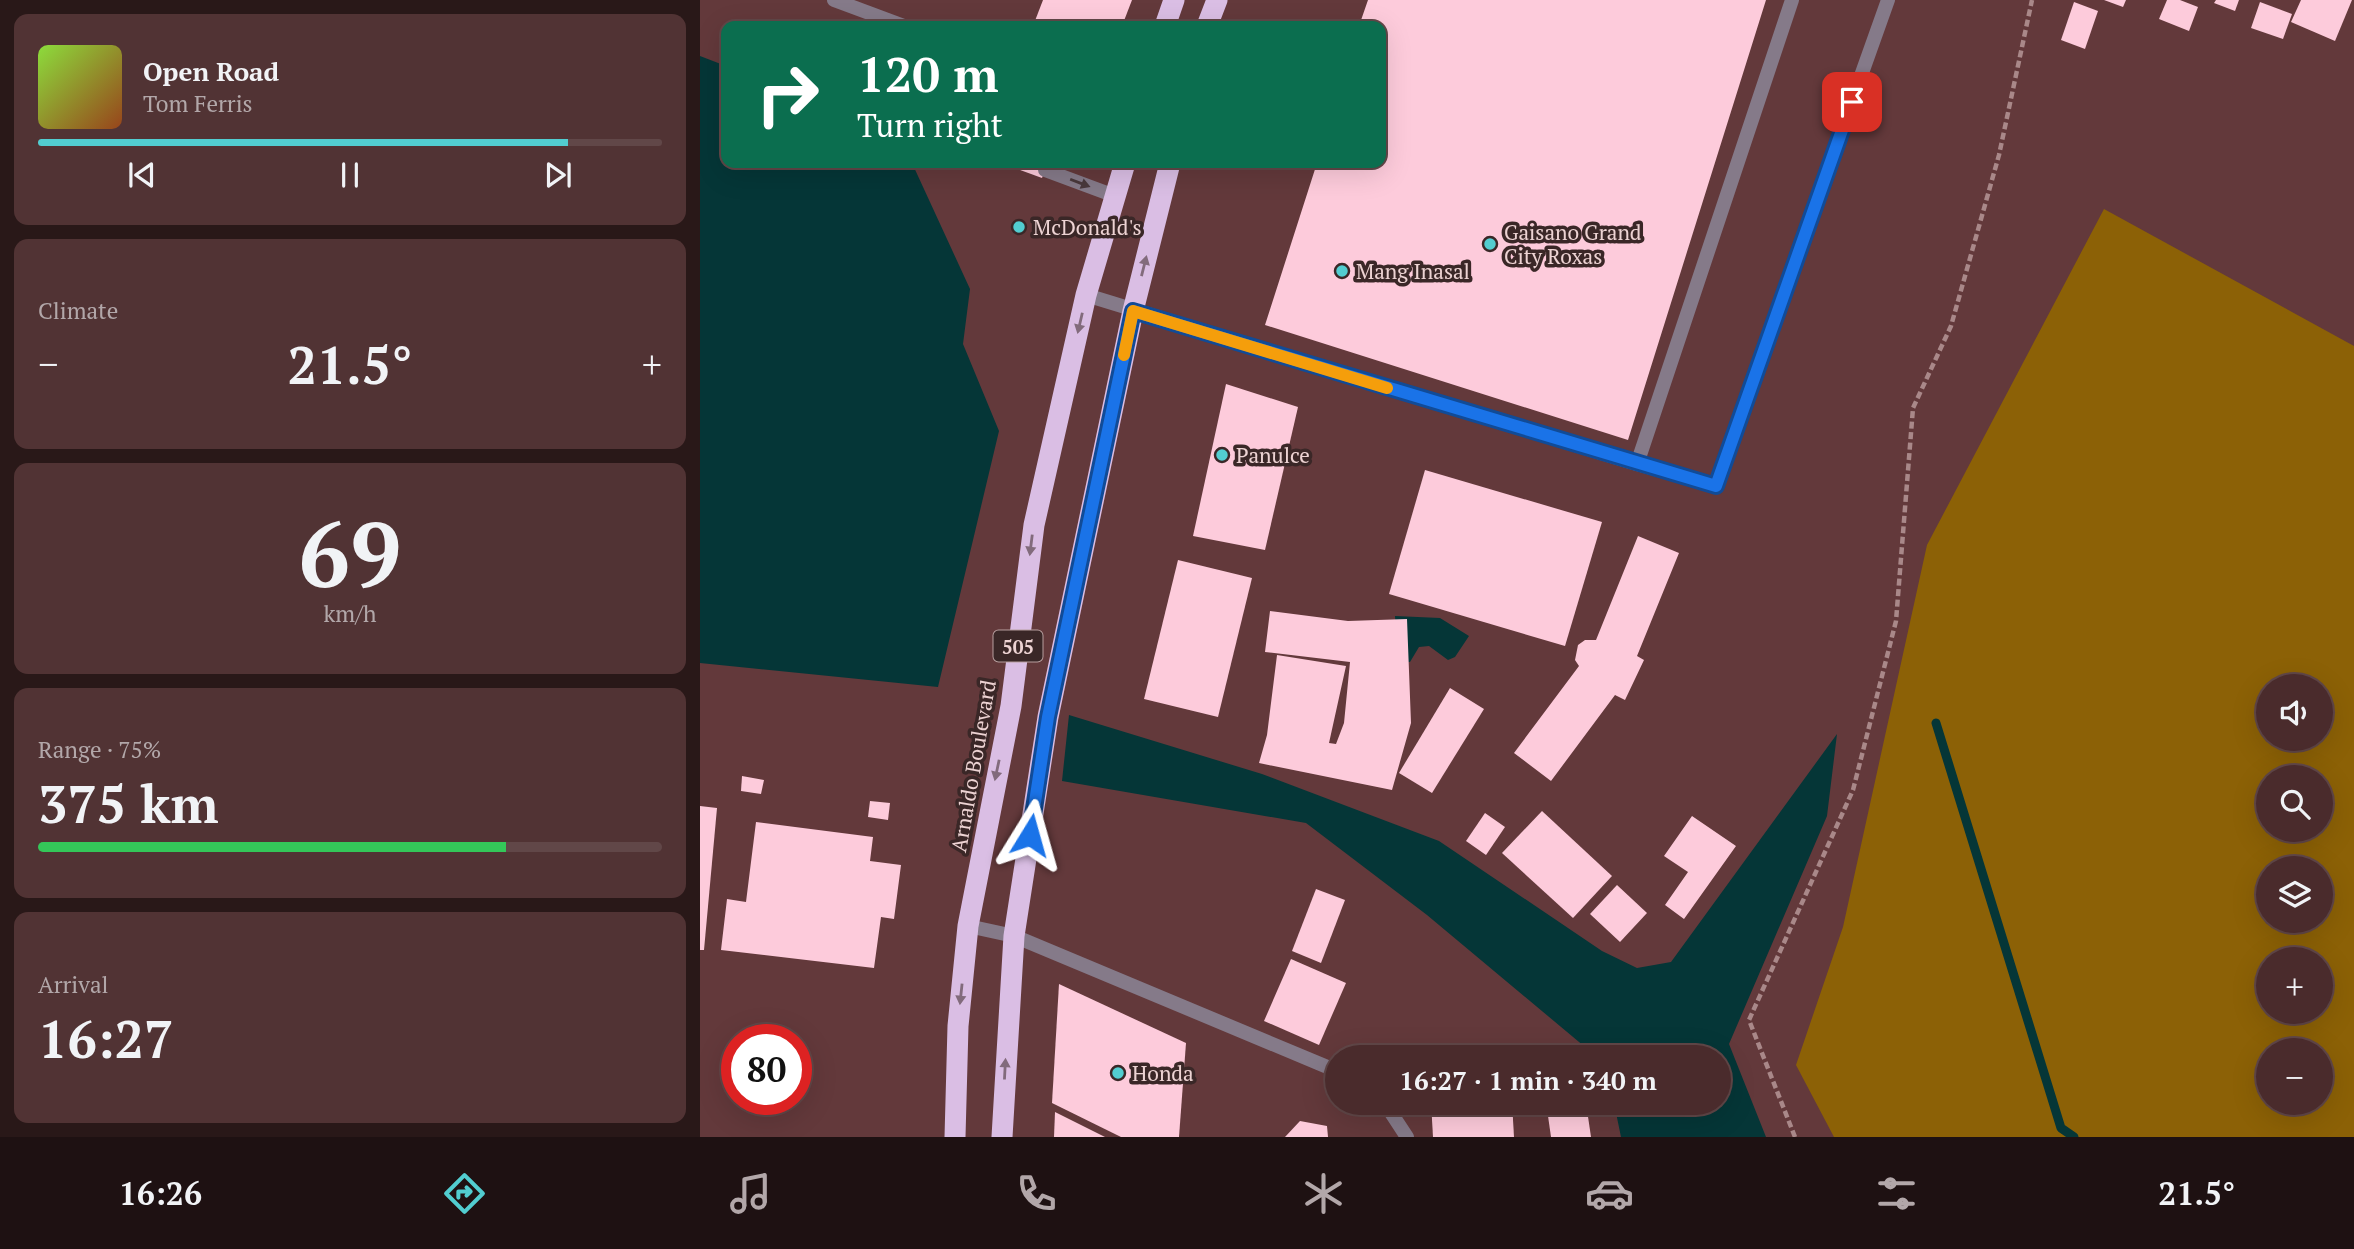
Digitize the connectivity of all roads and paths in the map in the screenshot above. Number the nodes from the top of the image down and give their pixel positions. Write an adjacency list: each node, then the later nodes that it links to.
1 (834, 0): 7 (street)
2 (1174, 0): 8 (highway)
3 (1217, 0): 9 (highway)
4 (1792, 0): 16 (street)
5 (1888, 0): 16 (street)
6 (2032, 0): 24 (path)
7 (879, 21)
8 (1167, 21)
9 (1209, 21)
10 (1124, 168): 13 (highway, Arnaldo Boulevard / 505)
11 (1169, 168): 15 (highway, 505, one-way to 11)
12 (1045, 170): 13 (street, one-way to 13)
13 (1115, 197): 14 (highway, Arnaldo Boulevard / 505)
14 (1086, 295): 15 (street); 17 (highway, Arnaldo Boulevard / 505, one-way to 17)
15 (1133, 311): 16 (street); 18 (highway, 505)
16 (1637, 464)
17 (968, 926): 18 (street); 21 (highway, Arnaldo Boulevard / 505, one-way to 21)
18 (1014, 936): 19 (street); 22 (highway, 505, one-way to 18)
19 (1325, 1066)
20 (1393, 1115): 23 (street)
21 (956, 1137)
22 (1002, 1137)
23 (1407, 1137)
24 (1795, 1137)

